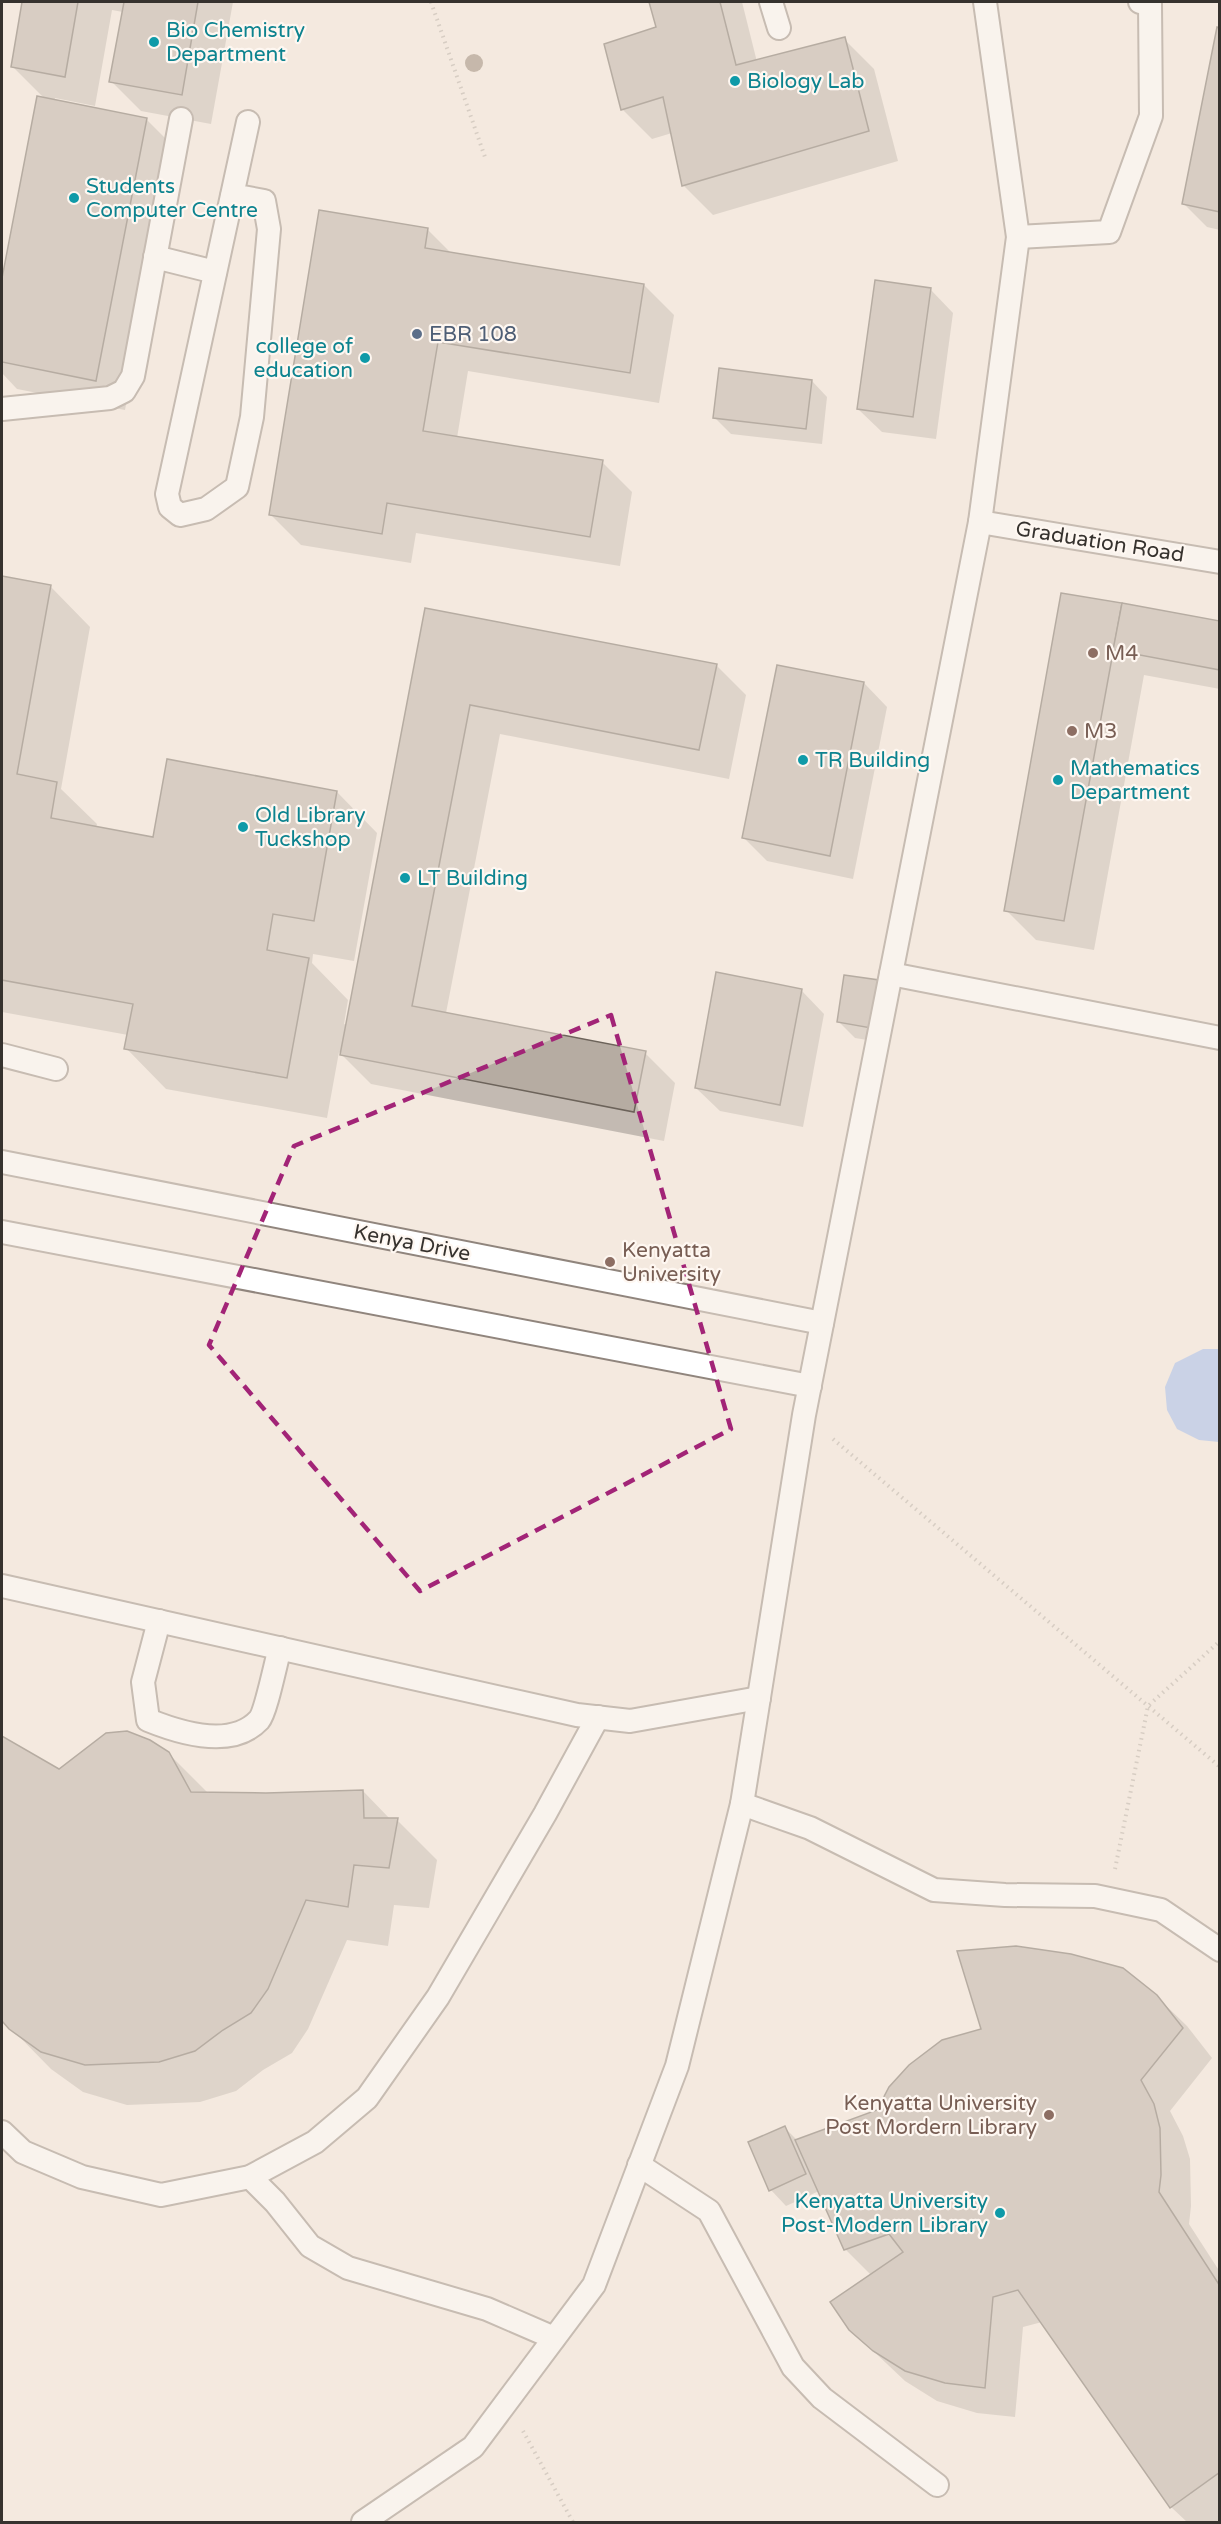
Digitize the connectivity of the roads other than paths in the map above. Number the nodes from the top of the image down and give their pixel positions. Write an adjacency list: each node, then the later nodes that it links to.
1 (771, 2): 4 (lane)
2 (985, 2): 8 (lane)
3 (1140, 2): 8 (lane)
4 (778, 28)
5 (181, 119): 9 (lane)
6 (248, 122): 7 (lane)
7 (232, 195): 10 (lane); 10 (lane)
8 (1018, 237): 12 (lane)
9 (155, 257): 10 (lane); 11 (lane)
10 (215, 272)
11 (2, 409)
12 (980, 522): 13 (lane, Graduation Road); 14 (lane)
13 (1220, 562)
14 (891, 974): 15 (lane); 20 (lane)
15 (1220, 1038)
16 (2, 1055): 17 (lane)
17 (56, 1068)
18 (2, 1162): 20 (lane, Kenya Drive)
19 (2, 1232): 21 (lane)
20 (822, 1323): 21 (lane)
21 (810, 1386): 25 (lane)
22 (2, 1586): 23 (lane)
23 (159, 1621): 24 (lane); 24 (lane)
24 (280, 1648): 26 (lane)
25 (759, 1698): 26 (lane); 27 (lane)
26 (598, 1717): 31 (lane)
27 (742, 1804): 28 (lane); 30 (lane)
28 (1220, 1950)
29 (2, 2132): 31 (lane)
30 (639, 2165): 32 (lane); 33 (lane)
31 (250, 2178): 32 (lane)
32 (554, 2338): 34 (lane)
33 (937, 2485)
34 (405, 2493): 35 (lane); 36 (lane)
35 (363, 2523)
36 (383, 2523)

